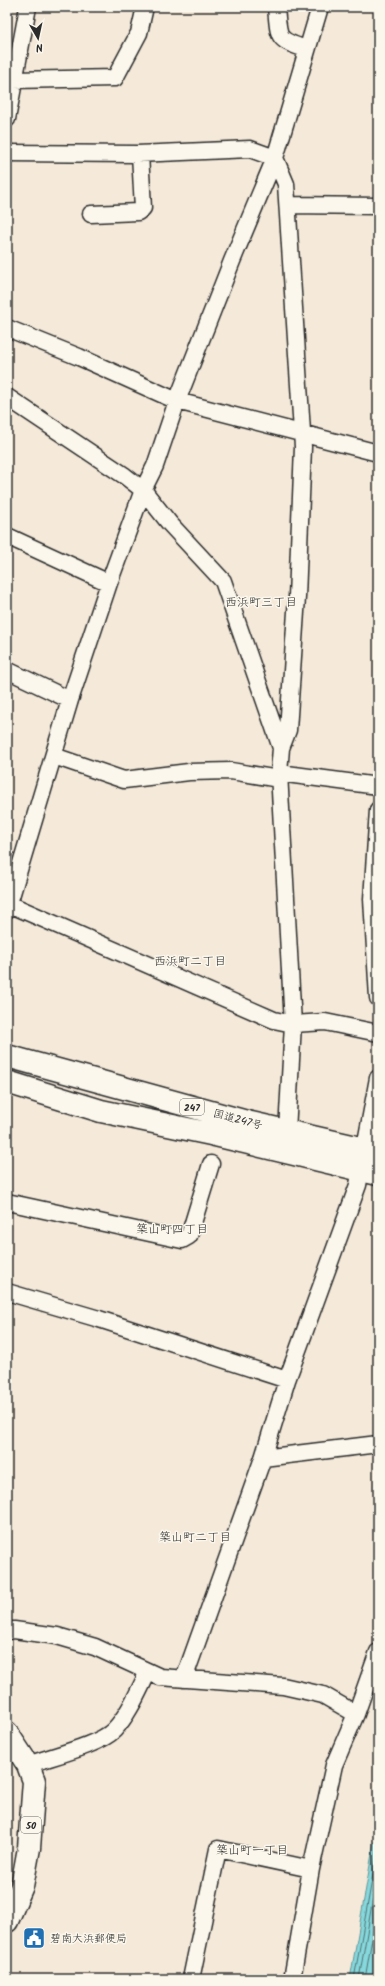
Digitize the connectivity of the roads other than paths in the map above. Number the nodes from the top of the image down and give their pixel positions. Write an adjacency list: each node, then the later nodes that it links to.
1 (28, 7): 6 (street)
2 (145, 7): 6 (street)
3 (276, 7): 5 (street)
4 (320, 7): 5 (street)
5 (307, 49): 10 (street)
6 (13, 80): 7 (street)
7 (7, 119)
8 (7, 153): 9 (street)
9 (140, 154): 10 (street); 13 (street)
10 (275, 158): 11 (street); 16 (street)
11 (288, 205): 12 (street); 17 (street)
12 (378, 206)
13 (91, 214)
14 (7, 328): 16 (street)
15 (7, 398): 19 (street)
16 (177, 401): 17 (street); 19 (street)
17 (302, 433): 18 (street); 24 (street)
18 (378, 453)
19 (143, 490): 21 (street); 24 (street)
20 (7, 536): 21 (street)
21 (109, 583): 23 (street)
22 (7, 670): 23 (street)
23 (70, 700): 25 (street)
24 (282, 748): 26 (street)
25 (54, 756): 26 (street); 29 (street)
26 (279, 776): 27 (street); 31 (street)
27 (378, 786)
28 (378, 810): 30 (street)
29 (8, 907): 31 (street)
30 (378, 998)
31 (293, 1024): 32 (street); 36 (street)
32 (378, 1033)
33 (7, 1056): 36 (main road, 国道247号 / 247)
34 (378, 1078): 37 (street)
35 (7, 1082): 39 (main road, 国道247号 / 247)
36 (287, 1131): 37 (main road, 国道247号 / 247)
37 (372, 1151): 39 (street)
38 (211, 1164): 40 (street)
39 (370, 1172): 42 (street)
40 (7, 1202)
41 (7, 1292): 42 (street)
42 (288, 1380): 44 (street)
43 (378, 1444): 44 (street)
44 (263, 1458): 48 (street)
45 (7, 1631): 47 (street)
46 (378, 1652): 49 (street)
47 (148, 1672): 48 (street); 51 (street)
48 (184, 1679): 49 (street)
49 (356, 1714): 52 (street)
50 (7, 1733): 51 (main road, 50)
51 (28, 1765): 53 (main road, 50)
52 (311, 1869): 54 (street); 55 (street)
53 (7, 1921)
54 (191, 1979)
55 (292, 1979)

